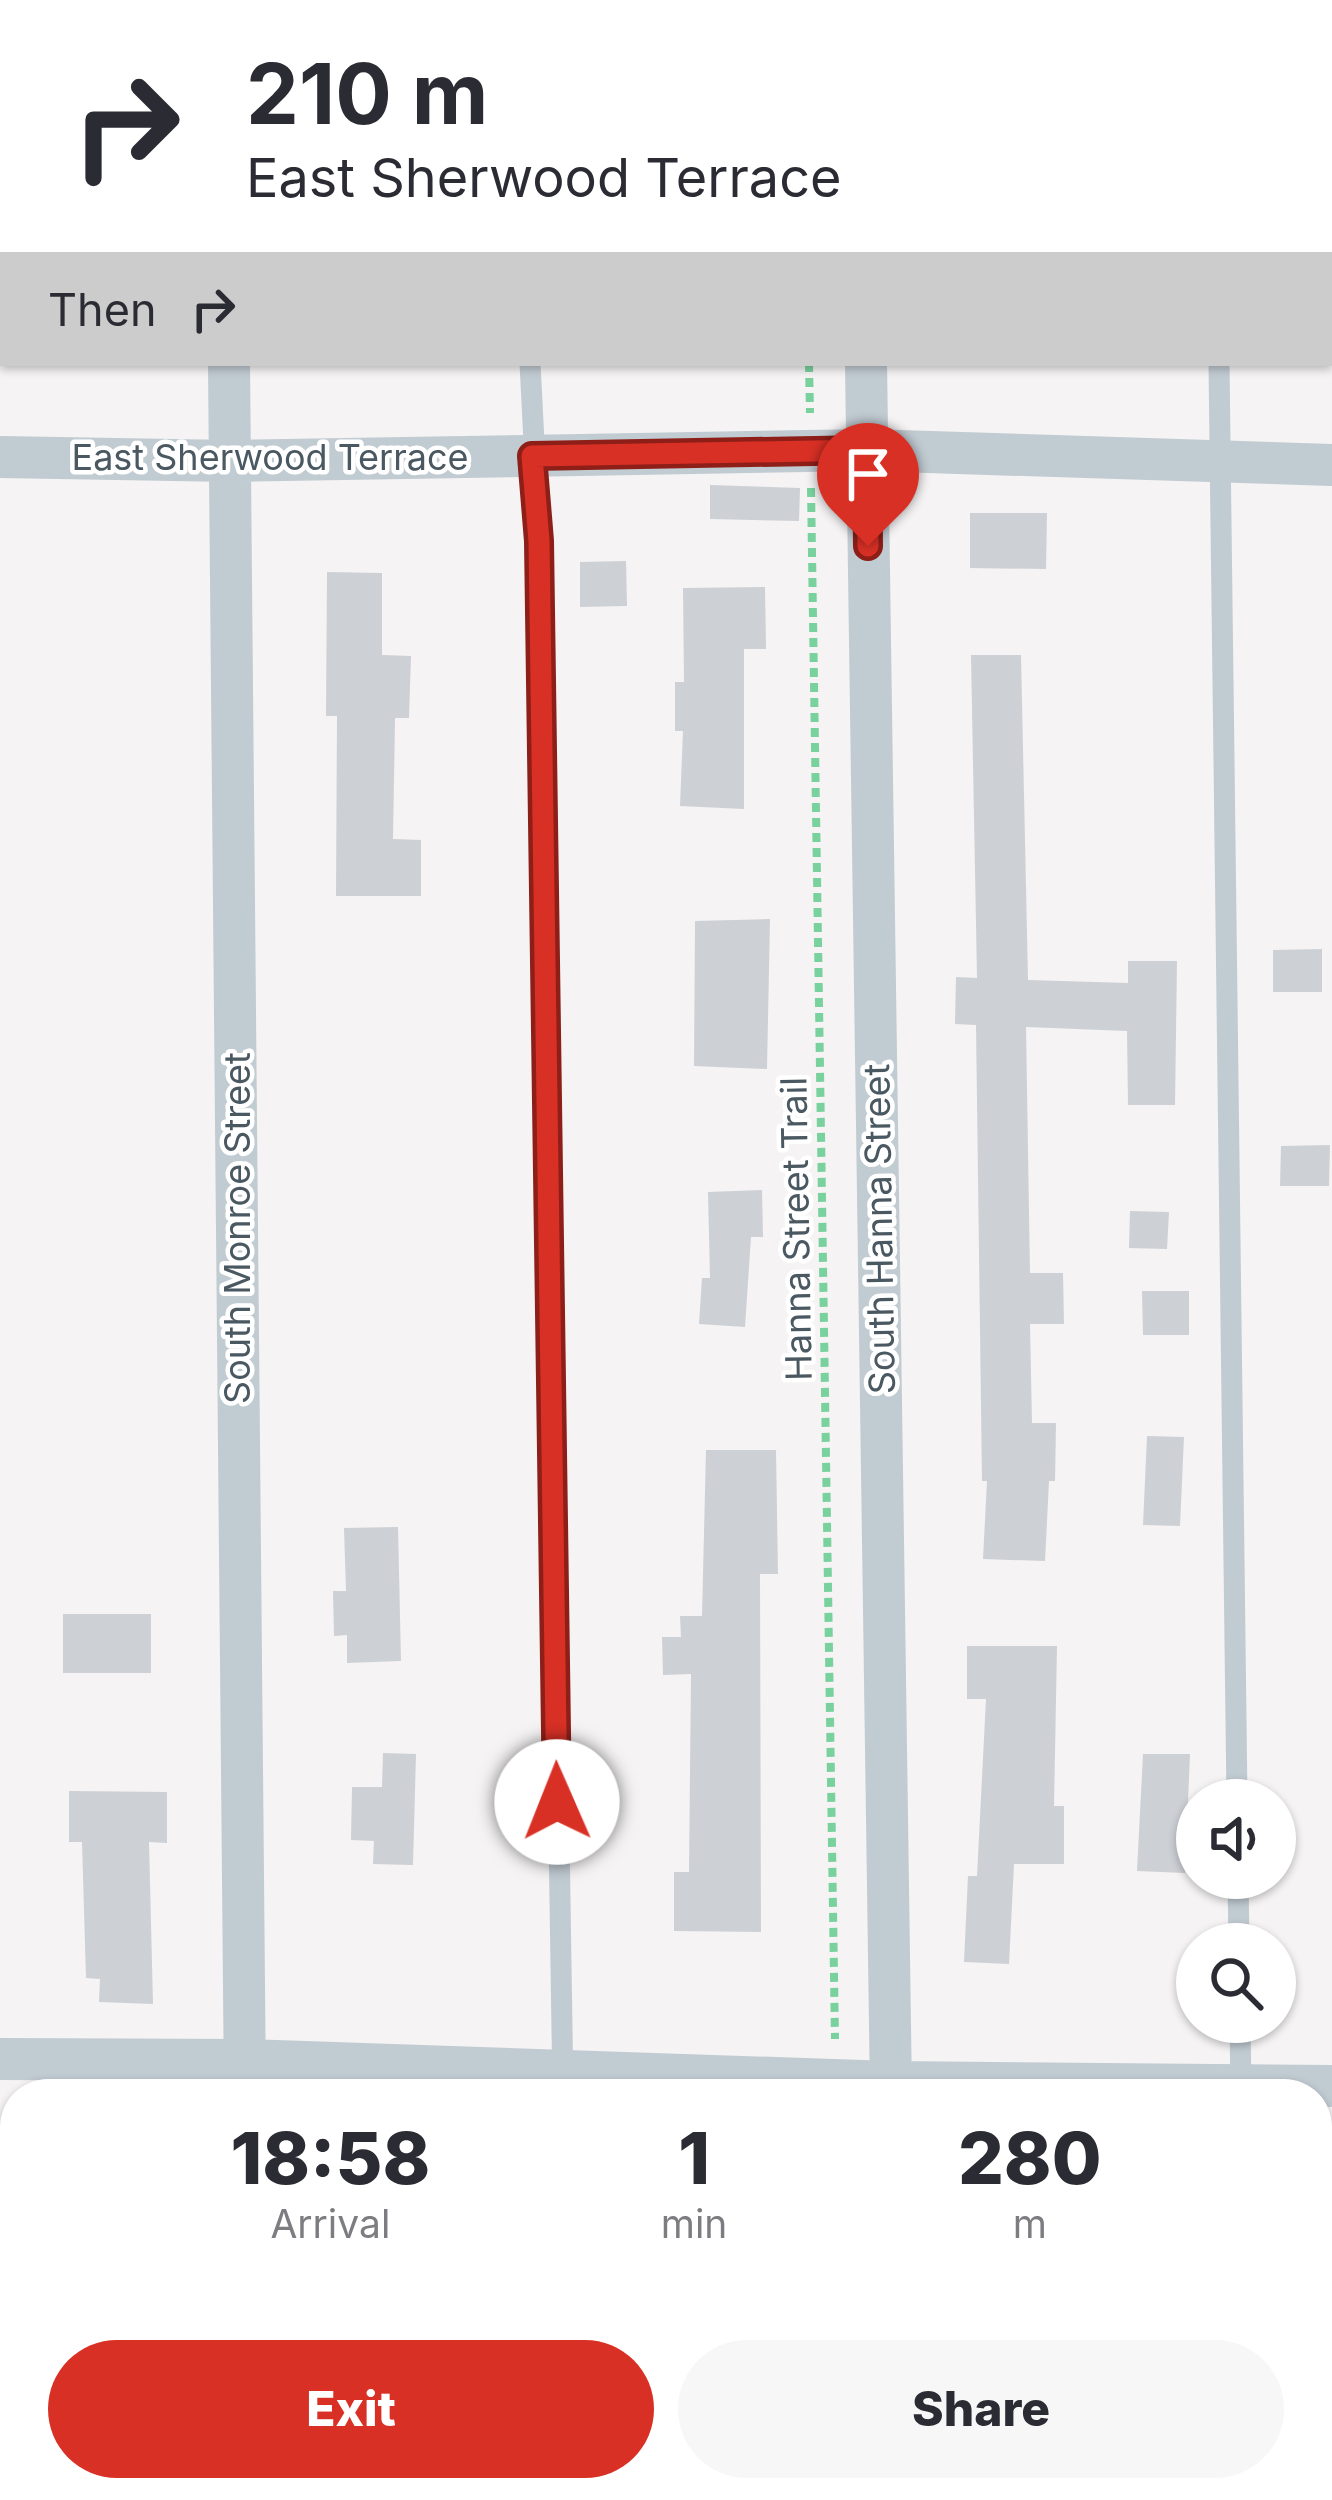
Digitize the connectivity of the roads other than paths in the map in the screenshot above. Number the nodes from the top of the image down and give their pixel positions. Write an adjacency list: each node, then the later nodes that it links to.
1 (229, 366): 8 (street, South Monroe Street)
2 (530, 366): 6 (lane)
3 (866, 366): 5 (street, South Hanna Street)
4 (1219, 366): 9 (lane)
5 (867, 450): 6 (street, East Sherwood Terrace); 9 (street, East Sherwood Terrace); 17 (street, South Hanna Street)
6 (532, 456): 8 (street, East Sherwood Terrace); 16 (lane)
7 (0, 457): 8 (street, East Sherwood Terrace)
8 (231, 461): 14 (street, South Monroe Street)
9 (1220, 464): 10 (street, East Sherwood Terrace); 11 (lane)
10 (1332, 464)
11 (1237, 1779)
12 (1240, 2043): 18 (lane)
13 (0, 2059): 14 (street)
14 (245, 2077): 15 (street)
15 (372, 2079)
16 (563, 2079)
17 (891, 2079)
18 (1241, 2079)

